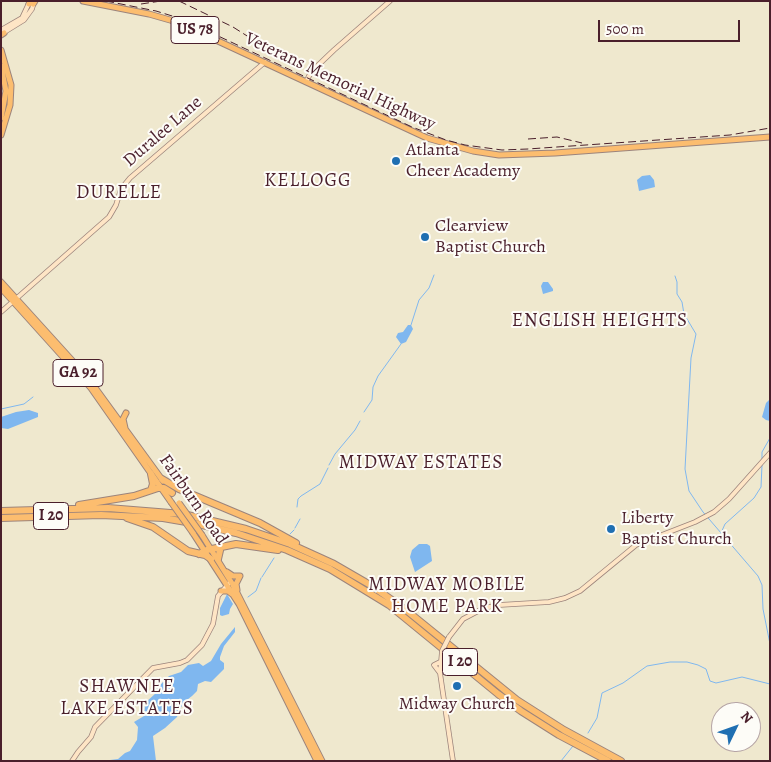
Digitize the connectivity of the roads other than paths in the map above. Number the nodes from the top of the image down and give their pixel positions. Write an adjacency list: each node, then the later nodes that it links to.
1 (83, 1): 6 (main road, Veterans Memorial Highway / US 78)
2 (390, 1): 10 (street)
3 (32, 2): 4 (street)
4 (2, 33)
5 (1, 50): 12 (main road)
6 (265, 62): 10 (main road, Veterans Memorial Highway / US 78); 16 (street, Duralee Lane)
7 (1, 66): 8 (main road)
8 (3, 73): 9 (main road); 11 (main road)
9 (1, 81)
10 (306, 82): 13 (main road, Veterans Memorial Highway / US 78)
11 (1, 118)
12 (1, 135)
13 (770, 137)
14 (1, 282): 16 (main road, Fairburn Road / GA 92)
15 (1, 288): 16 (main road, Fairburn Road / GA 92)
16 (15, 300): 17 (street, Duralee Lane); 19 (main road, Fairburn Road / GA 92); 21 (main road, Fairburn Road / GA 92)
17 (1, 312)
18 (126, 413): 19 (main road)
19 (126, 431): 22 (main road, Fairburn Road / GA 92)
20 (770, 453): 43 (street, bridge)
21 (151, 474): 23 (main road, Fairburn Road / GA 92); 25 (highway)
22 (162, 479): 24 (highway); 26 (main road, Fairburn Road / GA 92)
23 (160, 488): 25 (highway); 26 (highway)
24 (179, 489): 26 (highway); 34 (highway)
25 (151, 490): 27 (highway)
26 (170, 495): 32 (main road, Fairburn Road / GA 92, bridge); 32 (main road, Fairburn Road / GA 92, bridge)
27 (38, 510): 28 (highway, I 20); 34 (highway, I 20)
28 (1, 511)
29 (101, 515): 30 (highway, I 20); 32 (highway); 34 (highway, I 20)
30 (1, 518)
31 (221, 546): 32 (highway); 33 (highway); 34 (highway)
32 (205, 551): 33 (highway); 33 (main road, Fairburn Road / GA 92)
33 (214, 559): 35 (main road, Fairburn Road / GA 92); 36 (main road, Fairburn Road / GA 92)
34 (316, 559): 44 (highway, I 20); 45 (highway, I 20)
35 (225, 570): 36 (main road, Fairburn Road / GA 92); 37 (main road)
36 (226, 586): 37 (main road, Fairburn Road / GA 92); 37 (main road); 40 (street)
37 (236, 595): 38 (main road, Fairburn Road / GA 92); 39 (main road, Fairburn Road / GA 92)
38 (274, 675): 39 (main road); 41 (main road, Fairburn Road / GA 92)
39 (287, 689): 42 (main road, Fairburn Road / GA 92)
40 (72, 761)
41 (318, 761)
42 (322, 761)
43 (453, 761)
44 (608, 761)
45 (621, 761)

